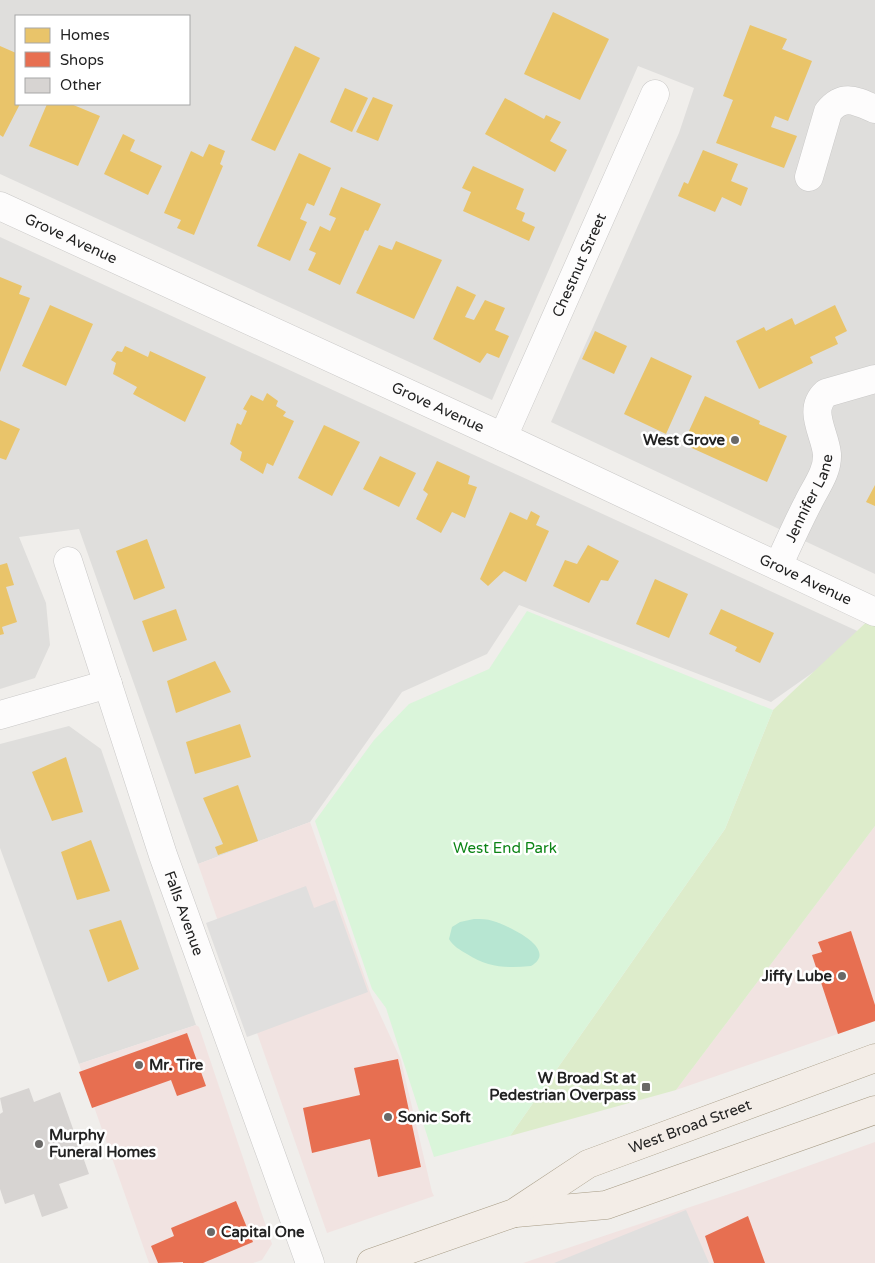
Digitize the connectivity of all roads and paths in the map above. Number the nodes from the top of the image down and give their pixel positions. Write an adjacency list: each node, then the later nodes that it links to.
1 (655, 94): 6 (street, Chestnut Street)
2 (875, 109): 3 (street)
3 (809, 176)
4 (0, 206): 6 (street, Grove Avenue)
5 (875, 379): 8 (street, Jennifer Lane)
6 (503, 437): 8 (street, Grove Avenue)
7 (68, 561): 10 (street, Falls Avenue)
8 (778, 566): 9 (street, Grove Avenue)
9 (875, 612)
10 (108, 684): 11 (street); 15 (street, Falls Avenue)
11 (0, 715)
12 (875, 1058): 14 (main road, West Broad Street)
13 (875, 1110): 14 (main road, West Broad Street)
14 (514, 1213): 16 (main road, West Broad Street)
15 (310, 1263)
16 (372, 1263)

